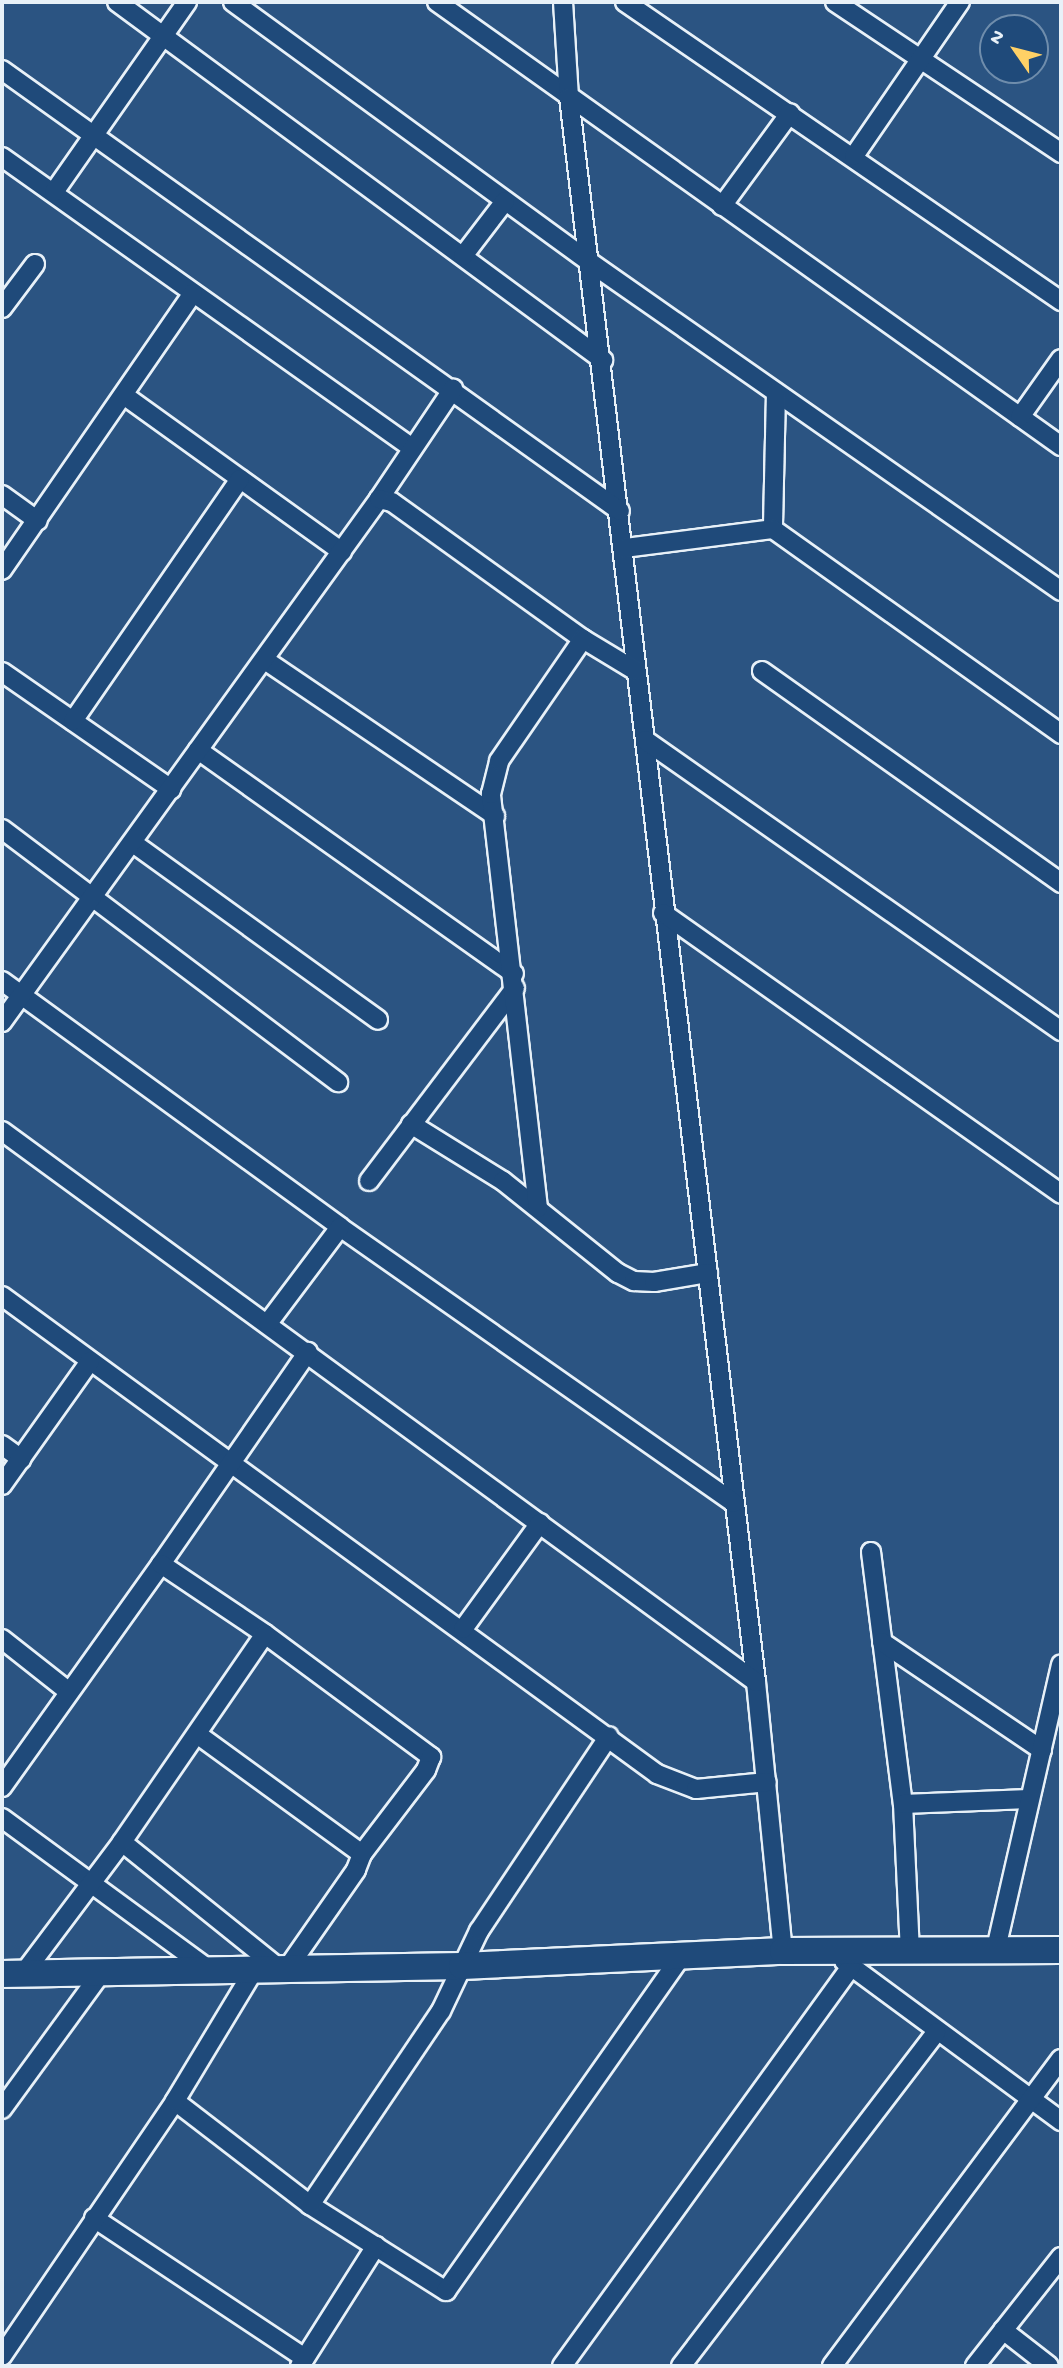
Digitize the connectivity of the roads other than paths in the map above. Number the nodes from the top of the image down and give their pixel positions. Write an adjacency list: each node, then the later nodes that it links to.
1 (117, 2): 9 (street)
2 (187, 2): 9 (street)
3 (233, 2): 19 (street)
4 (437, 2): 12 (street)
5 (563, 2): 12 (street)
6 (625, 2): 13 (street)
7 (835, 2): 10 (street)
8 (960, 2): 10 (street)
9 (163, 34): 14 (street); 21 (street)
10 (920, 58): 15 (street); 16 (street)
11 (2, 70): 14 (street)
12 (569, 97): 20 (street); 22 (street)
13 (790, 113): 16 (street); 20 (street)
14 (93, 135): 18 (street); 29 (street)
15 (1061, 153)
16 (854, 156): 25 (street)
17 (2, 157): 18 (street)
18 (54, 192): 24 (street)
19 (505, 201): 21 (street); 22 (street)
20 (722, 206): 32 (street)
21 (463, 257): 28 (street)
22 (590, 263): 28 (street); 30 (street)
23 (35, 264): 26 (street)
24 (193, 293): 31 (street); 34 (street)
25 (1061, 301)
26 (2, 308)
27 (1061, 359): 32 (street)
28 (603, 360): 38 (street)
29 (453, 389): 34 (street); 38 (street)
30 (776, 393): 40 (street); 44 (street)
31 (125, 397): 35 (street); 39 (street)
32 (1020, 417): 33 (street)
33 (1061, 446)
34 (411, 447): 37 (street)
35 (240, 480): 42 (street); 50 (street)
36 (2, 495): 39 (street)
37 (379, 499): 42 (street); 45 (street)
38 (620, 510): 41 (street)
39 (38, 521): 43 (street)
40 (773, 529): 41 (street); 51 (street)
41 (625, 548): 47 (street)
42 (342, 552): 46 (street)
43 (2, 569)
44 (1061, 591)
45 (583, 639): 47 (street); 55 (street)
46 (265, 660): 53 (street); 55 (street)
47 (636, 671): 52 (street)
48 (762, 671): 58 (street)
49 (2, 673): 50 (street)
50 (74, 721): 54 (street)
51 (1061, 734)
52 (645, 740): 60 (street); 66 (street)
53 (198, 750): 54 (street); 62 (street)
54 (171, 789): 57 (street)
55 (495, 816): 62 (street)
56 (2, 829): 59 (street)
57 (133, 843): 59 (street); 64 (street)
58 (1061, 883)
59 (92, 899): 63 (street); 67 (street)
60 (663, 913): 71 (street); 74 (street)
61 (2, 981): 63 (street)
62 (514, 981): 68 (street); 72 (street)
63 (21, 995): 65 (street); 73 (street)
64 (377, 1020)
65 (2, 1022)
66 (1061, 1031)
67 (338, 1082)
68 (411, 1124): 70 (street); 72 (street)
69 (2, 1131): 76 (street)
70 (369, 1181)
71 (1061, 1194)
72 (538, 1208): 74 (street)
73 (340, 1227): 76 (street); 83 (street)
74 (708, 1273): 83 (street)
75 (2, 1296): 78 (street)
76 (268, 1323): 77 (street)
77 (308, 1352): 81 (street); 84 (street)
78 (90, 1361): 80 (street); 81 (street)
79 (2, 1445): 80 (street)
80 (21, 1459): 82 (street)
81 (231, 1460): 86 (street); 87 (street)
82 (2, 1485)
83 (734, 1503): 92 (street)
84 (540, 1523): 87 (street); 92 (street)
85 (871, 1552): 90 (street)
86 (161, 1564): 88 (street); 93 (street)
87 (463, 1629): 96 (street)
88 (265, 1634): 95 (street); 104 (street)
89 (2, 1639): 93 (street)
90 (882, 1642): 97 (street); 101 (street)
91 (1061, 1664): 94 (street)
92 (756, 1682): 98 (street)
93 (69, 1692): 99 (street)
94 (1055, 1725): 97 (street)
95 (197, 1734): 103 (street); 104 (street)
96 (609, 1736): 98 (street); 112 (street)
97 (1042, 1750): 100 (street)
98 (767, 1782): 107 (street)
99 (2, 1787)
100 (1029, 1799): 101 (street); 108 (street)
101 (903, 1804): 109 (street)
102 (2, 1818): 105 (street)
103 (122, 1842): 105 (street); 113 (street)
104 (362, 1854): 113 (street)
105 (90, 1881): 115 (street); 117 (street)
106 (1061, 1950): 108 (street)
107 (783, 1951): 110 (street); 111 (street)
108 (995, 1952): 109 (street)
109 (910, 1954): 111 (street)
110 (682, 1955): 112 (street); 126 (street)
111 (842, 1959): 118 (street); 131 (street)
112 (462, 1966): 113 (street); 124 (street)
113 (284, 1969): 114 (street)
114 (254, 1970): 115 (street); 121 (street)
115 (211, 1971): 116 (street)
116 (101, 1973): 117 (street); 122 (street)
117 (12, 1974)
118 (936, 2032): 120 (street); 132 (street)
119 (1061, 2059): 120 (street)
120 (1031, 2100): 123 (street); 133 (street)
121 (175, 2101): 124 (street); 125 (street)
122 (2, 2109)
123 (1061, 2121)
124 (310, 2205): 126 (street)
125 (94, 2218): 129 (street); 130 (street)
126 (376, 2246): 130 (street)
127 (1061, 2257): 128 (street)
128 (1003, 2330): 134 (street); 135 (street)
129 (2, 2356)
130 (302, 2362)
131 (562, 2366)
132 (681, 2366)
133 (832, 2366)
134 (975, 2366)
135 (1049, 2366)

